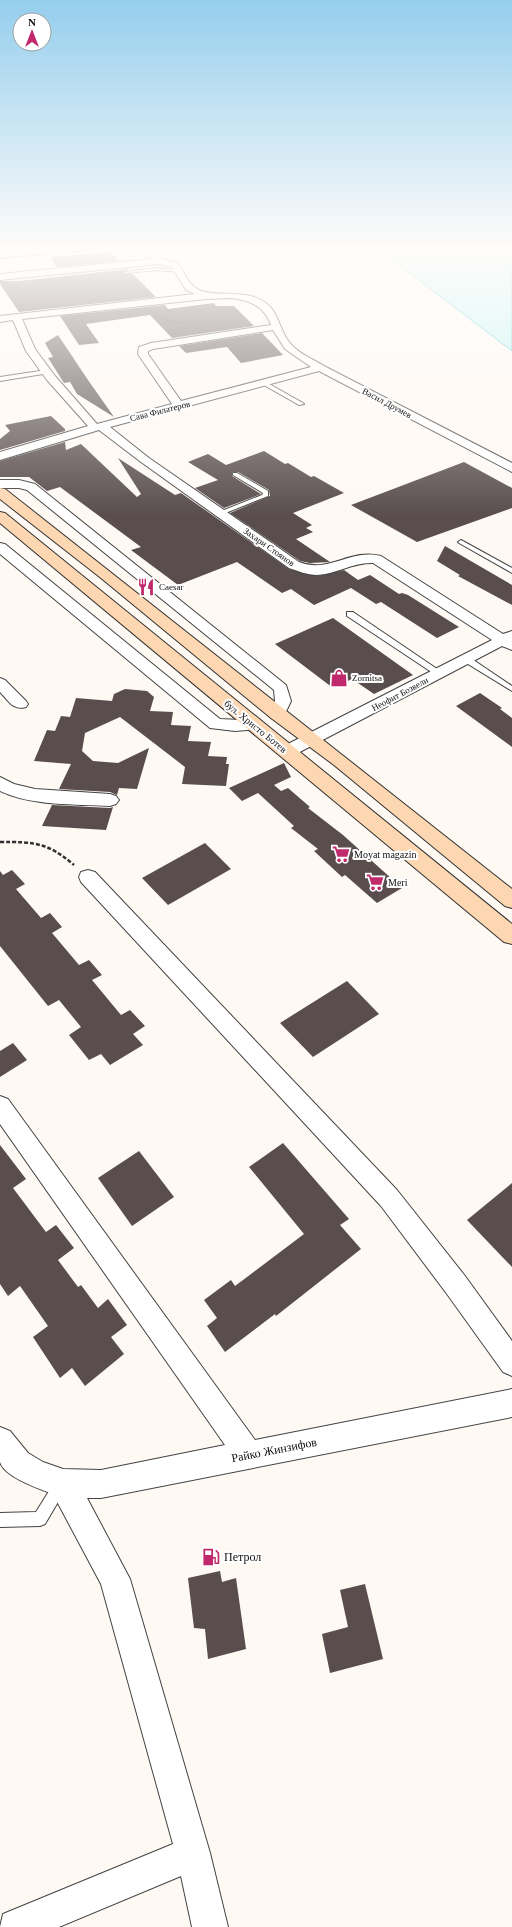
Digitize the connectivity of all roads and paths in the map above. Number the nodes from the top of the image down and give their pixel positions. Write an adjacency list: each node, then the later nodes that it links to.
1 (25, 337): 5 (street, Захари Стоянов)
2 (211, 337): 9 (street)
3 (281, 337): 4 (street, Васил Друмев)
4 (320, 368): 7 (street, Сава Филатеров); 12 (street, Васил Друмев)
5 (47, 372): 6 (lane); 10 (street, Захари Стоянов)
6 (0, 379)
7 (264, 383): 8 (lane); 9 (street, Сава Филатеров)
8 (301, 404)
9 (179, 406): 10 (street, Сава Филатеров)
10 (98, 427): 11 (street, Сава Филатеров); 16 (street, Захари Стоянов)
11 (0, 456)
12 (512, 468)
13 (235, 474): 16 (lane)
14 (0, 484): 28 (street)
15 (0, 492): 28 (main road)
16 (221, 513): 22 (street, Захари Стоянов)
17 (0, 516): 29 (main road, бул. Христо Ботев)
18 (461, 542): 20 (lane)
19 (0, 547): 29 (street)
20 (512, 571)
21 (350, 614): 24 (lane)
22 (509, 640): 23 (street, Неофит Бозвели)
23 (466, 659): 24 (street, Неофит Бозвели); 26 (lane)
24 (439, 673): 30 (street, Неофит Бозвели)
25 (0, 684): 27 (street)
26 (512, 689)
27 (20, 704)
28 (277, 714): 30 (main road)
29 (254, 725): 31 (main road, бул. Христо Ботев)
30 (311, 740): 31 (street, Неофит Бозвели); 36 (main road)
31 (288, 751): 37 (main road, бул. Христо Ботев)
32 (0, 783): 33 (street)
33 (110, 800)
34 (0, 842): 35 (path)
35 (88, 877): 39 (street)
36 (512, 900)
37 (512, 936)
38 (0, 1106): 42 (street)
39 (512, 1363)
40 (512, 1403): 42 (street, Райко Жинзифов)
41 (0, 1441): 43 (street)
42 (249, 1455): 43 (street, Райко Жинзифов)
43 (49, 1478): 44 (lane); 45 (street)
44 (0, 1520)
45 (193, 1853): 46 (street); 47 (street)
46 (16, 1927)
47 (210, 1927)

